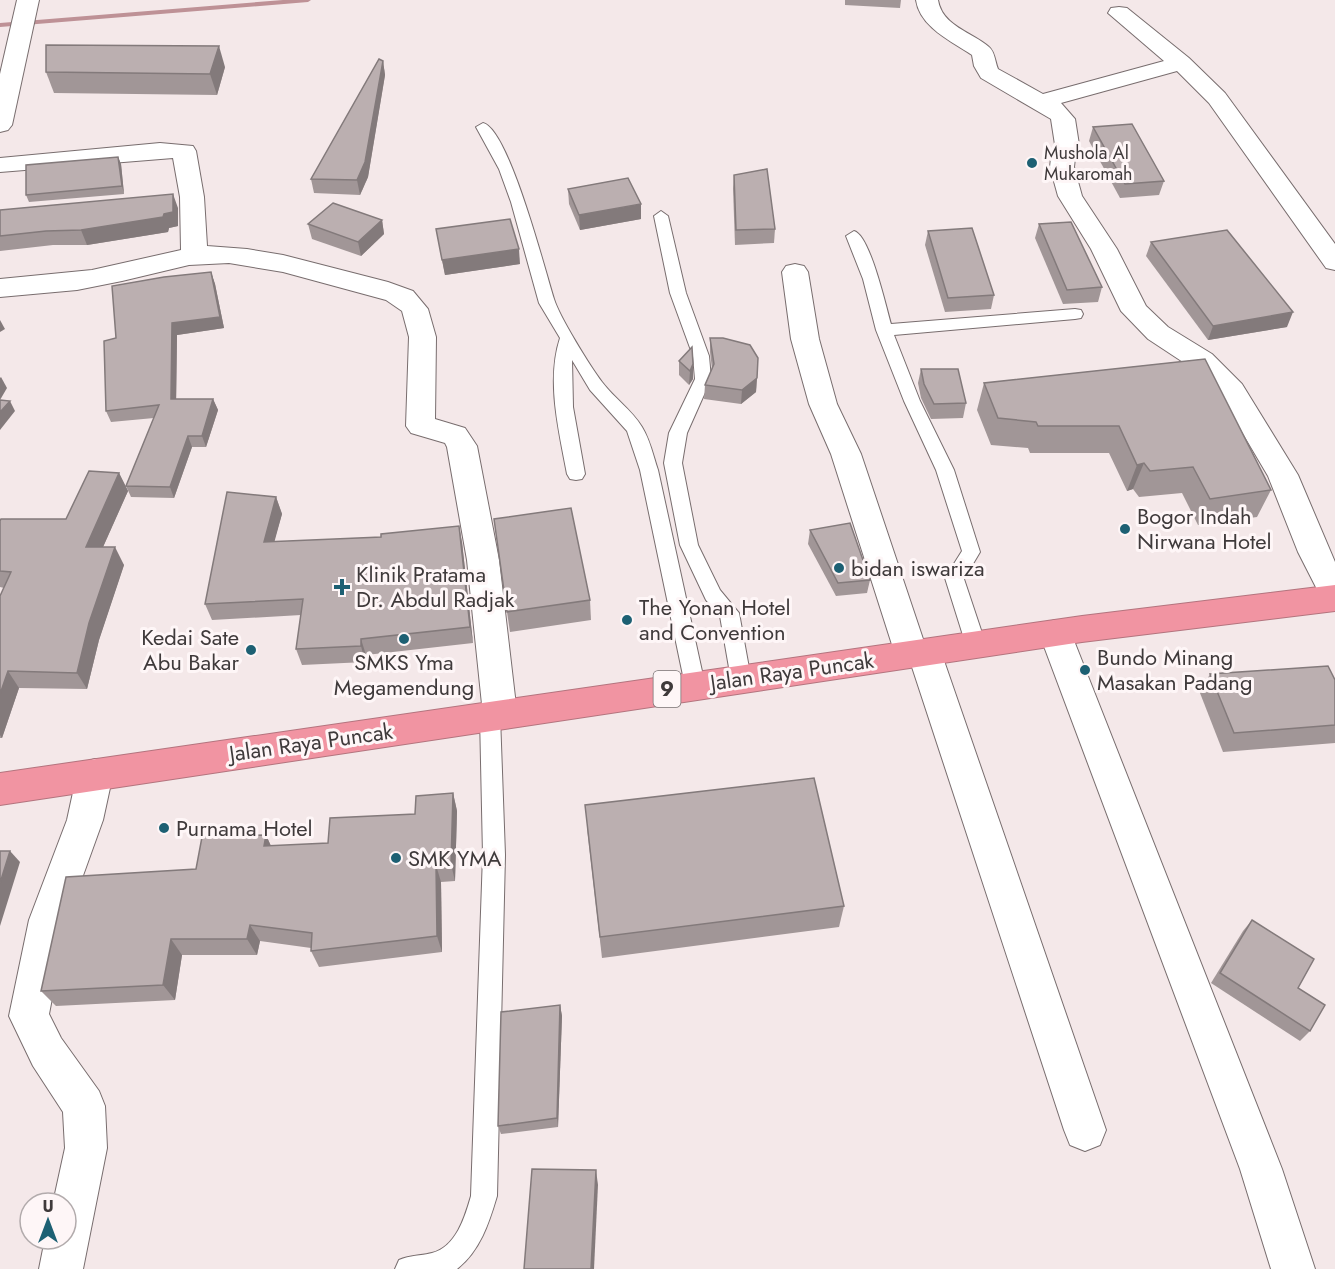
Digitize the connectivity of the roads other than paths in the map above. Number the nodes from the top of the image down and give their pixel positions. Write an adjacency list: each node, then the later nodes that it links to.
1 (927, 0): 5 (street)
2 (28, 3): 6 (street)
3 (1119, 13): 4 (street)
4 (1181, 63): 5 (street); 12 (street)
5 (1040, 102): 19 (street)
6 (0, 125)
7 (483, 127): 17 (lane)
8 (0, 165): 11 (street)
9 (661, 216): 23 (lane)
10 (854, 236): 16 (lane)
11 (194, 256): 14 (street); 25 (street)
12 (1335, 262)
13 (795, 272): 22 (street)
14 (0, 288)
15 (1075, 314): 16 (lane)
16 (884, 330): 21 (lane)
17 (567, 340): 18 (lane); 24 (lane)
18 (576, 474)
19 (1335, 596): 20 (highway, Jalan Raya Puncak / 9)
20 (1055, 633): 21 (highway, Jalan Raya Puncak / 9); 31 (street)
21 (976, 645): 22 (highway, Jalan Raya Puncak / 9)
22 (918, 653): 23 (highway, Jalan Raya Puncak / 9); 28 (street)
23 (741, 679): 24 (highway, Jalan Raya Puncak / 9)
24 (695, 685): 25 (highway, Jalan Raya Puncak / 9)
25 (495, 715): 26 (highway, Jalan Raya Puncak / 9); 30 (lane)
26 (95, 774): 27 (highway, Jalan Raya Puncak / 9); 29 (street)
27 (0, 789)
28 (1085, 1130)
29 (61, 1269)
30 (408, 1269)
31 (1293, 1269)

